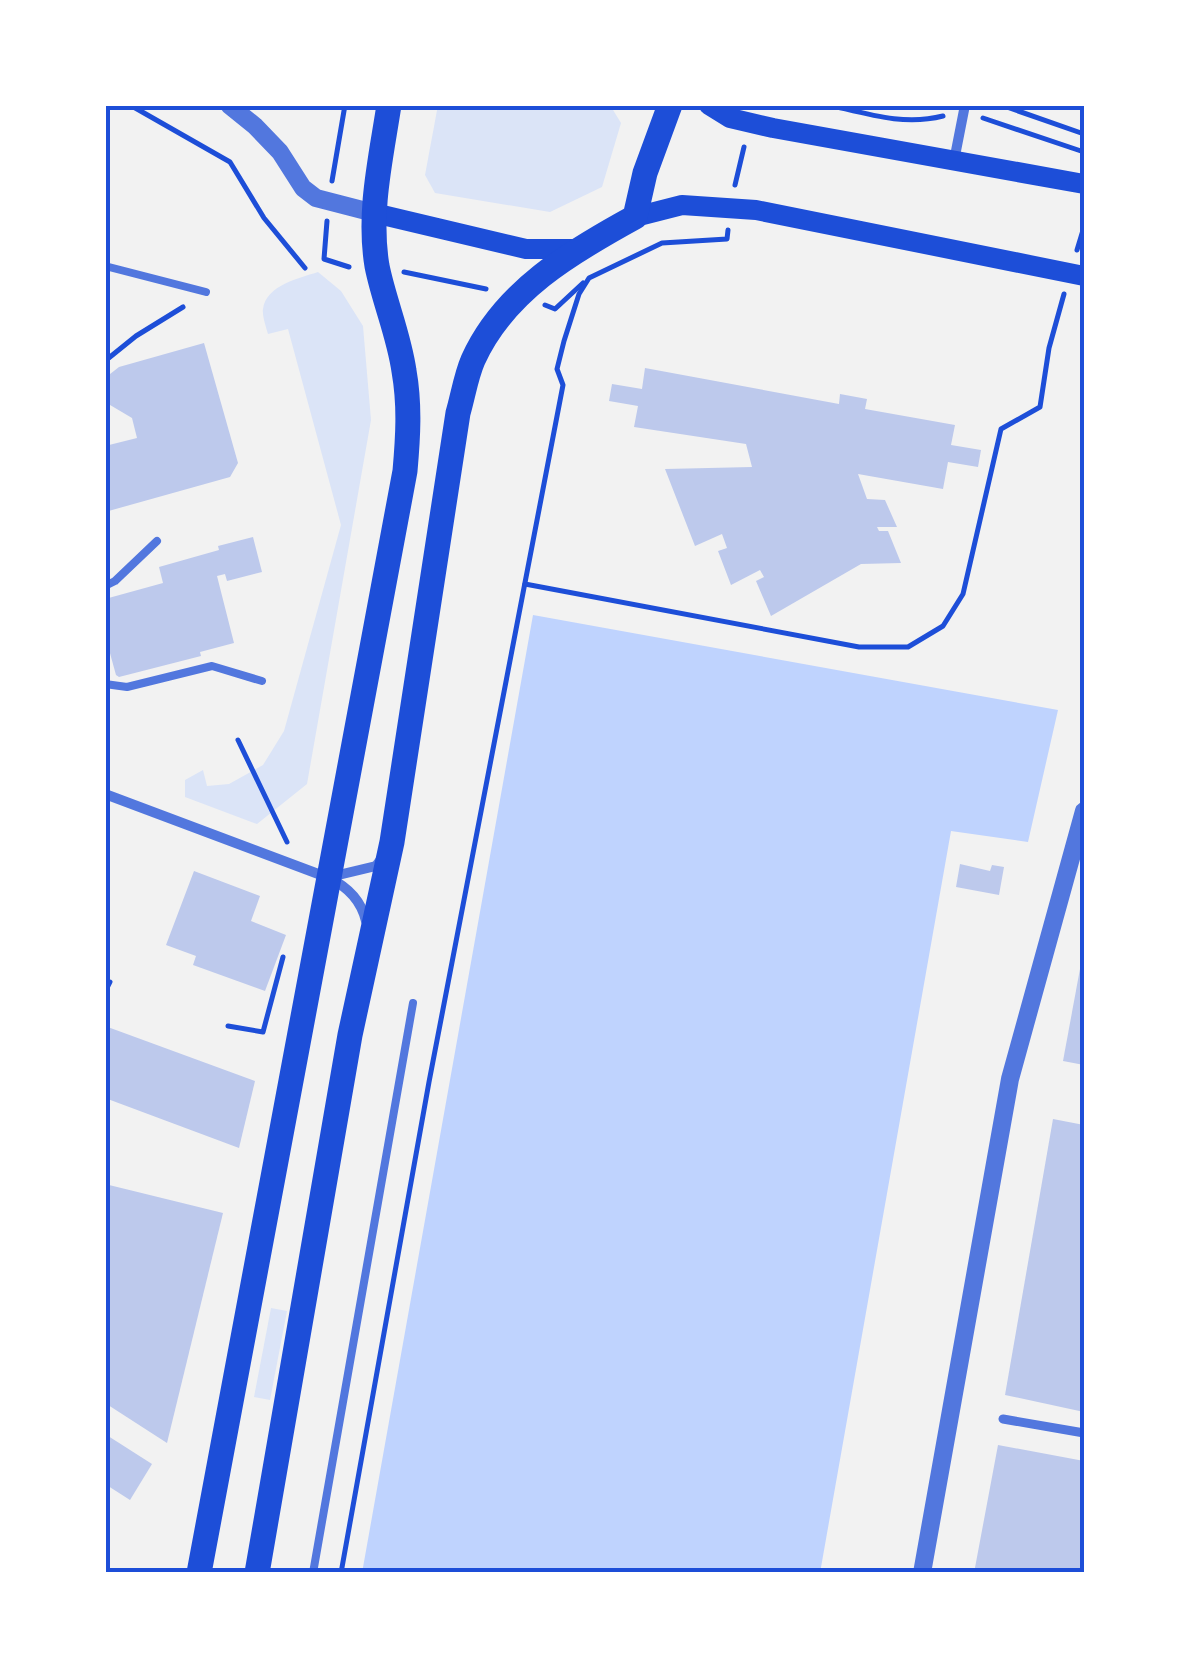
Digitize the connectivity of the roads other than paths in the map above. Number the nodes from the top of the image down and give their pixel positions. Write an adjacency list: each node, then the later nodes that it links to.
1 (228, 105): 8 (street)
2 (389, 105): 8 (main road)
3 (670, 105): 9 (main road)
4 (709, 105): 6 (main road)
5 (965, 105): 6 (street)
6 (954, 161): 7 (main road)
7 (1084, 184)
8 (374, 212): 10 (main road); 21 (main road)
9 (635, 216): 10 (main road); 12 (main road)
10 (577, 249): 20 (main road)
11 (105, 266): 13 (lane)
12 (1076, 275)
13 (206, 292)
14 (157, 541): 15 (lane)
15 (105, 586)
16 (262, 681): 17 (lane)
17 (105, 684)
18 (105, 794): 21 (street)
19 (1084, 810): 29 (street)
20 (392, 842): 21 (street); 22 (main road)
21 (329, 878): 22 (street); 26 (main road)
22 (370, 940): 27 (main road)
23 (413, 1002): 28 (lane)
24 (1003, 1419): 25 (street)
25 (1084, 1433)
26 (198, 1573)
27 (256, 1573)
28 (312, 1573)
29 (922, 1573)

